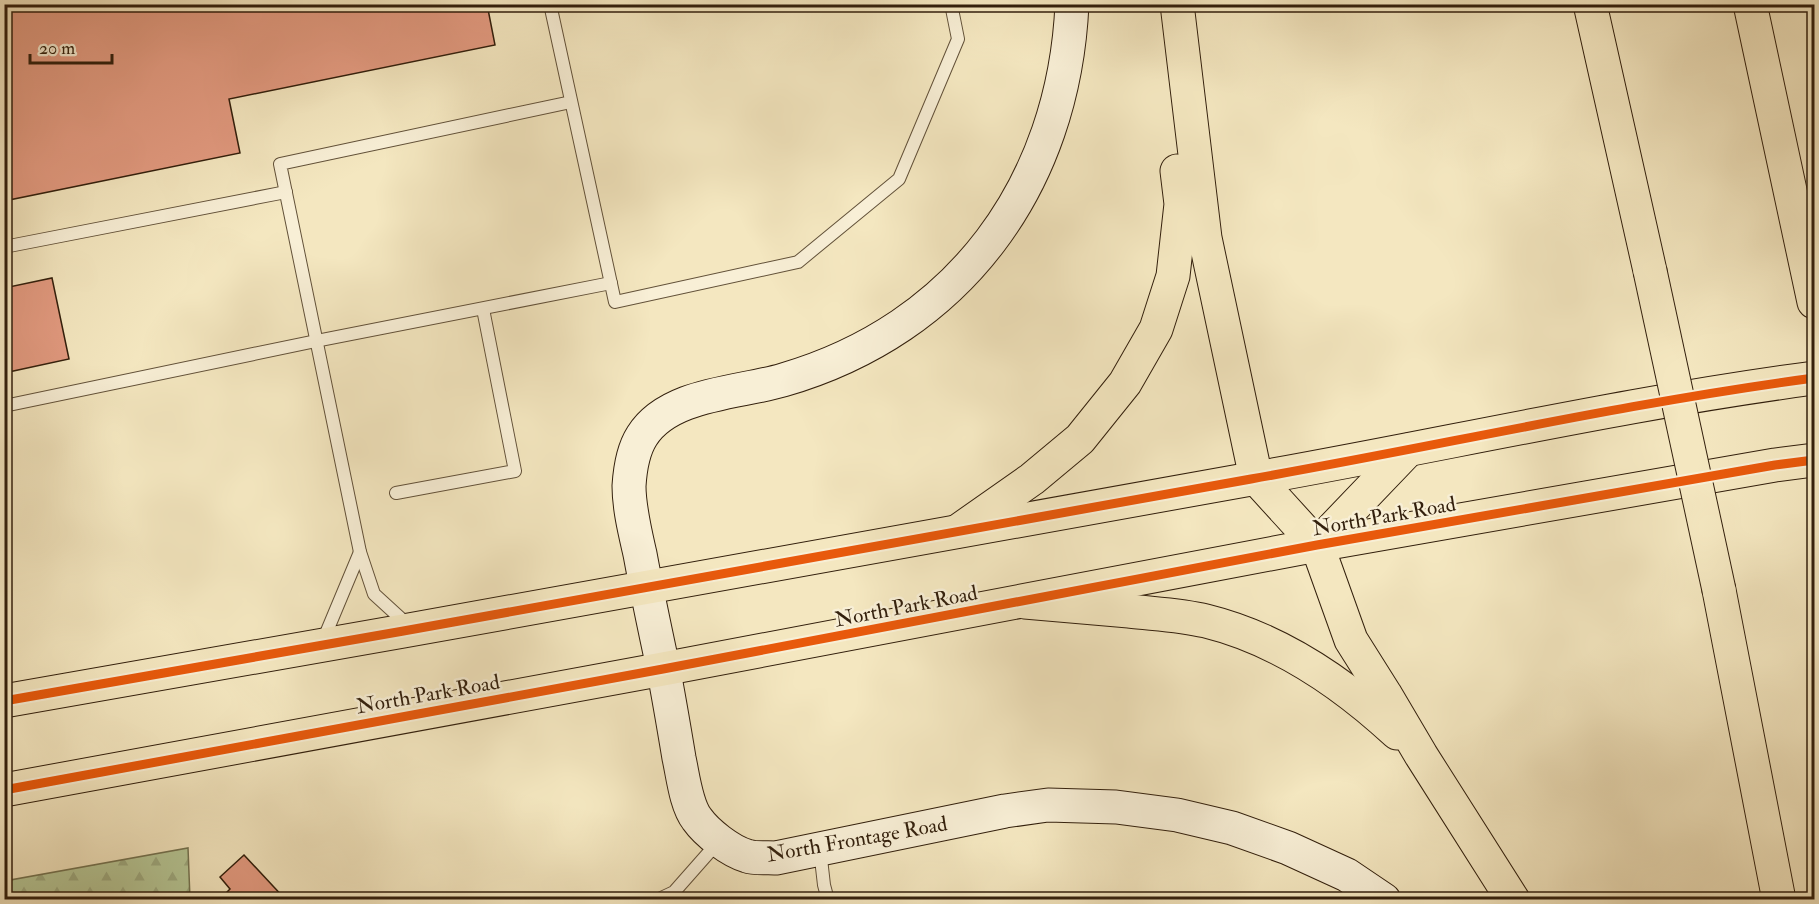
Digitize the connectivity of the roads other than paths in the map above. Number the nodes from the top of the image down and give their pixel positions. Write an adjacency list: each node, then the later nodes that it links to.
1 (549, 4): 8 (lane)
2 (951, 4): 11 (lane)
3 (1072, 4): 24 (street, North Frontage Road)
4 (1162, 4): 21 (main road)
5 (1177, 4): 19 (main road)
6 (1590, 4): 38 (main road, bridge)
7 (1750, 4): 12 (main road)
8 (571, 102): 9 (lane); 11 (lane)
9 (286, 192): 10 (lane); 14 (lane)
10 (4, 247)
11 (611, 283): 13 (lane)
12 (1815, 302)
13 (483, 309): 14 (lane); 20 (lane)
14 (316, 341): 16 (lane); 23 (lane)
15 (1815, 378): 17 (main road)
16 (4, 405)
17 (1408, 450): 19 (main road); 22 (main road)
18 (1815, 460): 22 (main road, North Park Road)
19 (1256, 478): 21 (main road); 22 (main road)
20 (396, 493)
21 (958, 531): 24 (main road)
22 (1317, 545): 25 (main road, North Park Road); 30 (main road)
23 (360, 552): 26 (lane); 27 (lane)
24 (647, 589): 26 (main road); 28 (street, North Frontage Road)
25 (1025, 602): 28 (main road, North Park Road); 30 (main road)
26 (413, 630): 27 (main road)
27 (321, 646): 29 (main road)
28 (663, 669): 31 (main road, North Park Road); 32 (street, North Frontage Road)
29 (4, 701)
30 (1421, 756): 37 (main road)
31 (4, 790)
32 (719, 841): 33 (street, North Frontage Road); 34 (lane)
33 (820, 849): 35 (lane); 36 (street, North Frontage Road)
34 (657, 900)
35 (828, 900)
36 (1384, 900)
37 (1513, 900)
38 (1779, 900)

